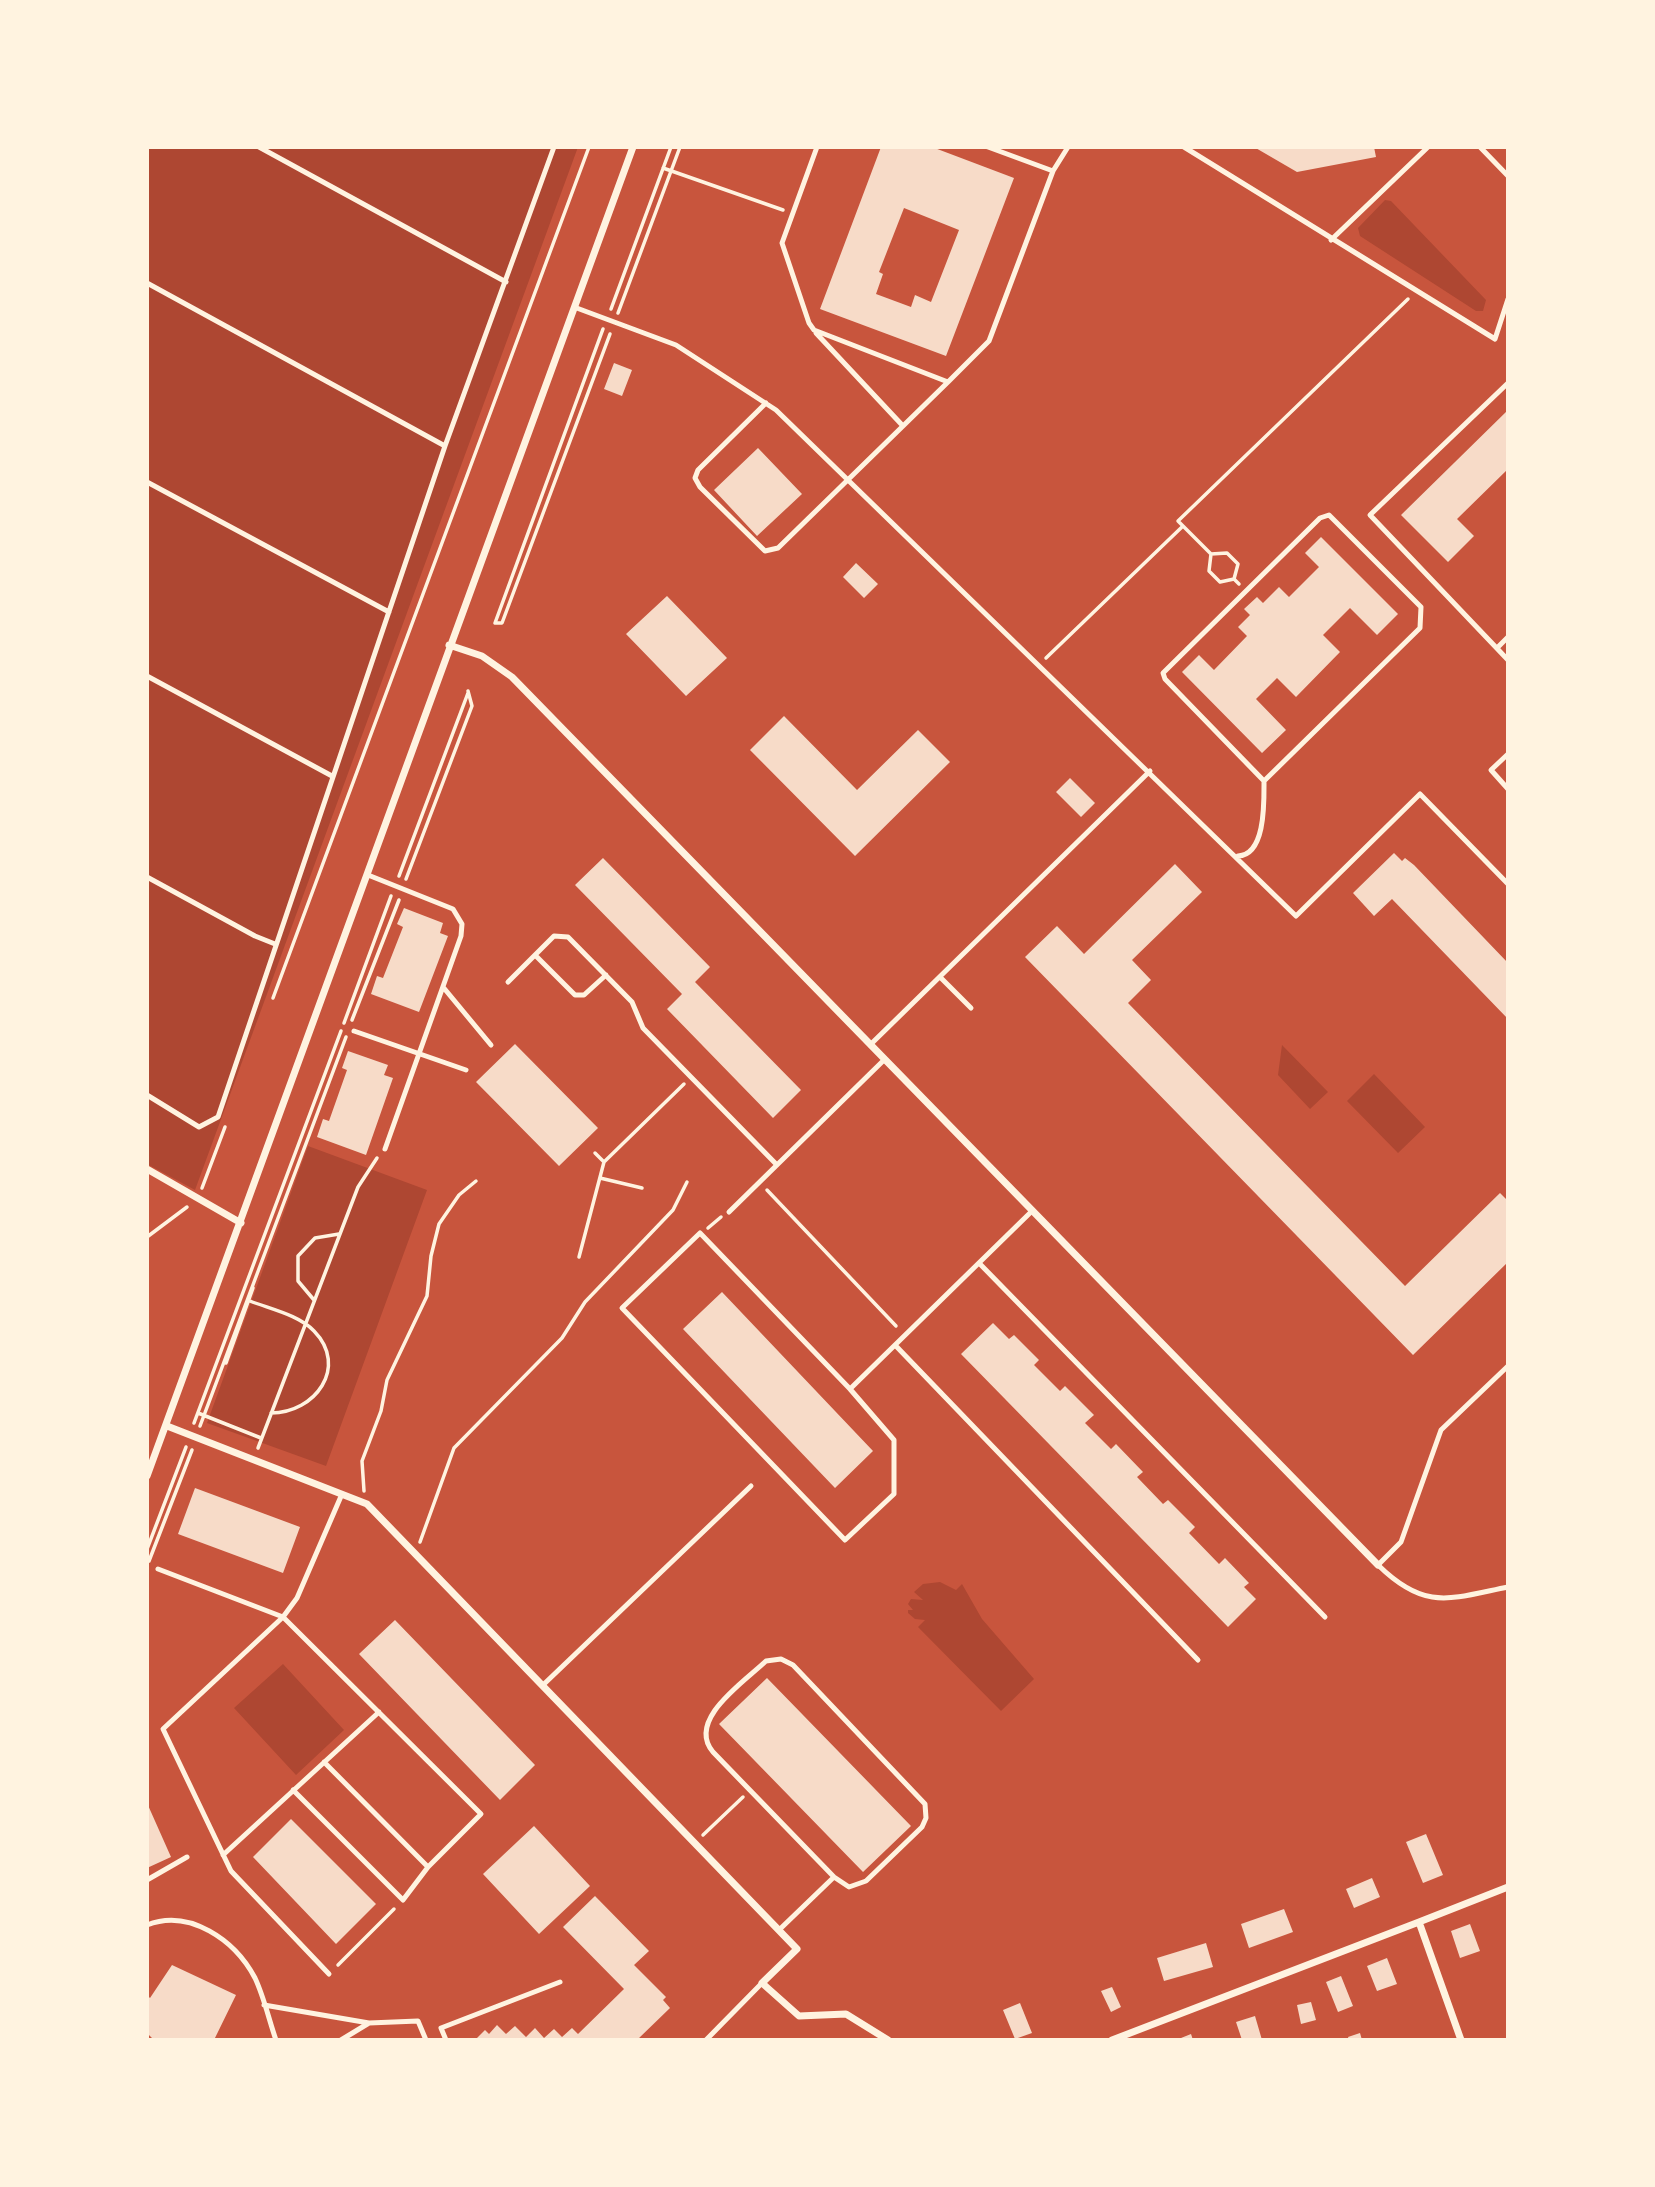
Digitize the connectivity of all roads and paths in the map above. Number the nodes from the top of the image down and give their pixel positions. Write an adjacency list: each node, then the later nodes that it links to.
1 (259, 147): 19 (lane)
2 (554, 147): 19 (lane)
3 (589, 147): 62 (path)
4 (633, 147): 23 (street)
5 (671, 147): 13 (path)
6 (680, 147): 14 (path)
7 (817, 147): 17 (lane)
8 (988, 147): 15 (lane)
9 (1068, 147): 15 (lane)
10 (1184, 147): 18 (lane)
11 (1428, 147): 18 (lane)
12 (1480, 147): 16 (lane)
13 (663, 168): 14 (path); 24 (path)
14 (671, 170): 17 (path); 25 (path)
15 (1053, 171): 27 (lane)
16 (1508, 176)
17 (793, 214): 26 (lane)
18 (1331, 240): 21 (lane)
19 (506, 282): 31 (lane)
20 (147, 283): 31 (lane)
21 (1417, 290): 22 (lane); 34 (path)
22 (1508, 299)
23 (574, 307): 24 (lane); 40 (street)
24 (607, 319): 25 (lane); 25 (path)
25 (614, 322): 29 (lane)
26 (814, 330): 27 (lane); 30 (lane)
27 (948, 382): 30 (lane)
28 (1508, 383): 41 (lane)
29 (766, 403): 32 (lane); 32 (lane)
30 (903, 426): 32 (lane)
31 (445, 446): 38 (lane)
32 (849, 479): 43 (lane)
33 (147, 482): 38 (lane)
34 (1183, 526): 35 (path); 43 (path)
35 (1211, 554): 36 (path); 36 (path)
36 (1234, 579): 37 (path)
37 (1246, 591): 48 (lane); 48 (lane)
38 (390, 612): 47 (lane)
39 (1508, 637): 41 (lane)
40 (449, 645): 51 (street); 66 (street)
41 (1497, 648): 42 (lane)
42 (1508, 660)
43 (1039, 665): 46 (lane)
44 (147, 676): 47 (lane)
45 (1508, 754): 49 (lane)
46 (1150, 771): 50 (lane); 59 (lane)
47 (332, 776): 56 (lane)
48 (1264, 781): 50 (lane)
49 (1508, 789)
50 (1236, 855): 53 (lane)
51 (368, 875): 54 (lane); 86 (street)
52 (147, 877): 56 (lane)
53 (1508, 884)
54 (395, 885): 55 (lane); 55 (path); 90 (path)
55 (403, 888): 61 (lane); 93 (path)
56 (275, 944): 71 (lane)
57 (535, 955): 58 (lane); 58 (lane); 60 (lane)
58 (606, 975): 70 (lane)
59 (940, 977): 63 (lane); 66 (lane)
60 (508, 982)
61 (443, 987): 65 (lane); 67 (lane)
62 (271, 1004)
63 (971, 1008)
64 (354, 1031): 67 (lane)
65 (491, 1045)
66 (870, 1045): 68 (street)
67 (419, 1054): 69 (lane); 73 (lane)
68 (885, 1059): 76 (lane); 84 (street)
69 (466, 1070)
70 (691, 1077): 75 (path); 76 (lane)
71 (147, 1095)
72 (228, 1121): 83 (path)
73 (385, 1149): 88 (path)
74 (595, 1153): 75 (path)
75 (604, 1162): 78 (path)
76 (776, 1165): 81 (lane)
77 (147, 1169): 83 (street)
78 (600, 1178): 82 (path); 91 (path)
79 (476, 1181): 113 (path)
80 (688, 1182): 115 (path)
81 (760, 1182): 85 (lane); 97 (path)
82 (642, 1188)
83 (199, 1198): 86 (street); 89 (path)
84 (1032, 1211): 92 (lane); 116 (street)
85 (729, 1212): 87 (path)
86 (241, 1223): 106 (street)
87 (701, 1233): 101 (lane); 101 (lane)
88 (339, 1234): 94 (path); 94 (path)
89 (147, 1237)
90 (262, 1241): 93 (path); 102 (path)
91 (579, 1257)
92 (979, 1263): 97 (lane); 121 (lane)
93 (257, 1272): 95 (path); 100 (path)
94 (314, 1300): 96 (path)
95 (250, 1301): 96 (path); 100 (path)
96 (305, 1324): 104 (path); 104 (path)
97 (905, 1335): 98 (lane)
98 (895, 1345): 101 (lane); 122 (lane)
99 (1508, 1366): 116 (lane)
100 (218, 1378): 102 (path); 105 (path)
101 (850, 1389)
102 (200, 1406): 103 (path)
103 (198, 1413): 105 (path); 107 (path)
104 (271, 1413): 108 (path)
105 (204, 1415): 107 (path); 108 (path)
106 (167, 1426): 107 (street); 110 (street)
107 (194, 1436): 109 (street); 114 (path); 117 (path)
108 (261, 1439): 109 (path)
109 (253, 1460): 112 (street)
110 (147, 1476)
111 (751, 1486): 123 (lane)
112 (342, 1494): 113 (street); 120 (lane)
113 (367, 1504): 115 (street)
114 (147, 1549)
115 (416, 1555): 123 (street)
116 (1378, 1565): 119 (lane)
117 (147, 1567)
118 (158, 1569): 120 (lane)
119 (1508, 1587)
120 (283, 1617): 124 (lane); 129 (lane)
121 (1325, 1617)
122 (1198, 1660)
123 (542, 1685): 138 (street)
124 (379, 1712): 125 (lane); 131 (lane)
125 (324, 1762): 126 (lane); 131 (lane)
126 (293, 1790): 129 (lane); 135 (lane)
127 (750, 1790): 128 (path); 132 (lane); 132 (lane)
128 (711, 1828)
129 (223, 1855): 139 (lane)
130 (187, 1857): 133 (lane)
131 (428, 1867): 135 (lane)
132 (834, 1877): 138 (lane)
133 (147, 1880)
134 (1508, 1887): 136 (street)
135 (403, 1900): 139 (path)
136 (1419, 1923): 150 (street); 151 (street)
137 (147, 1925): 142 (lane)
138 (779, 1930): 141 (street)
139 (329, 1974)
140 (559, 1982): 147 (lane)
141 (762, 1983): 148 (lane); 149 (street)
142 (264, 2005): 143 (lane); 144 (lane)
143 (369, 2023): 145 (lane); 146 (lane)
144 (276, 2040)
145 (341, 2040)
146 (426, 2040)
147 (446, 2040)
148 (706, 2040)
149 (888, 2040)
150 (1112, 2040)
151 (1461, 2040)

